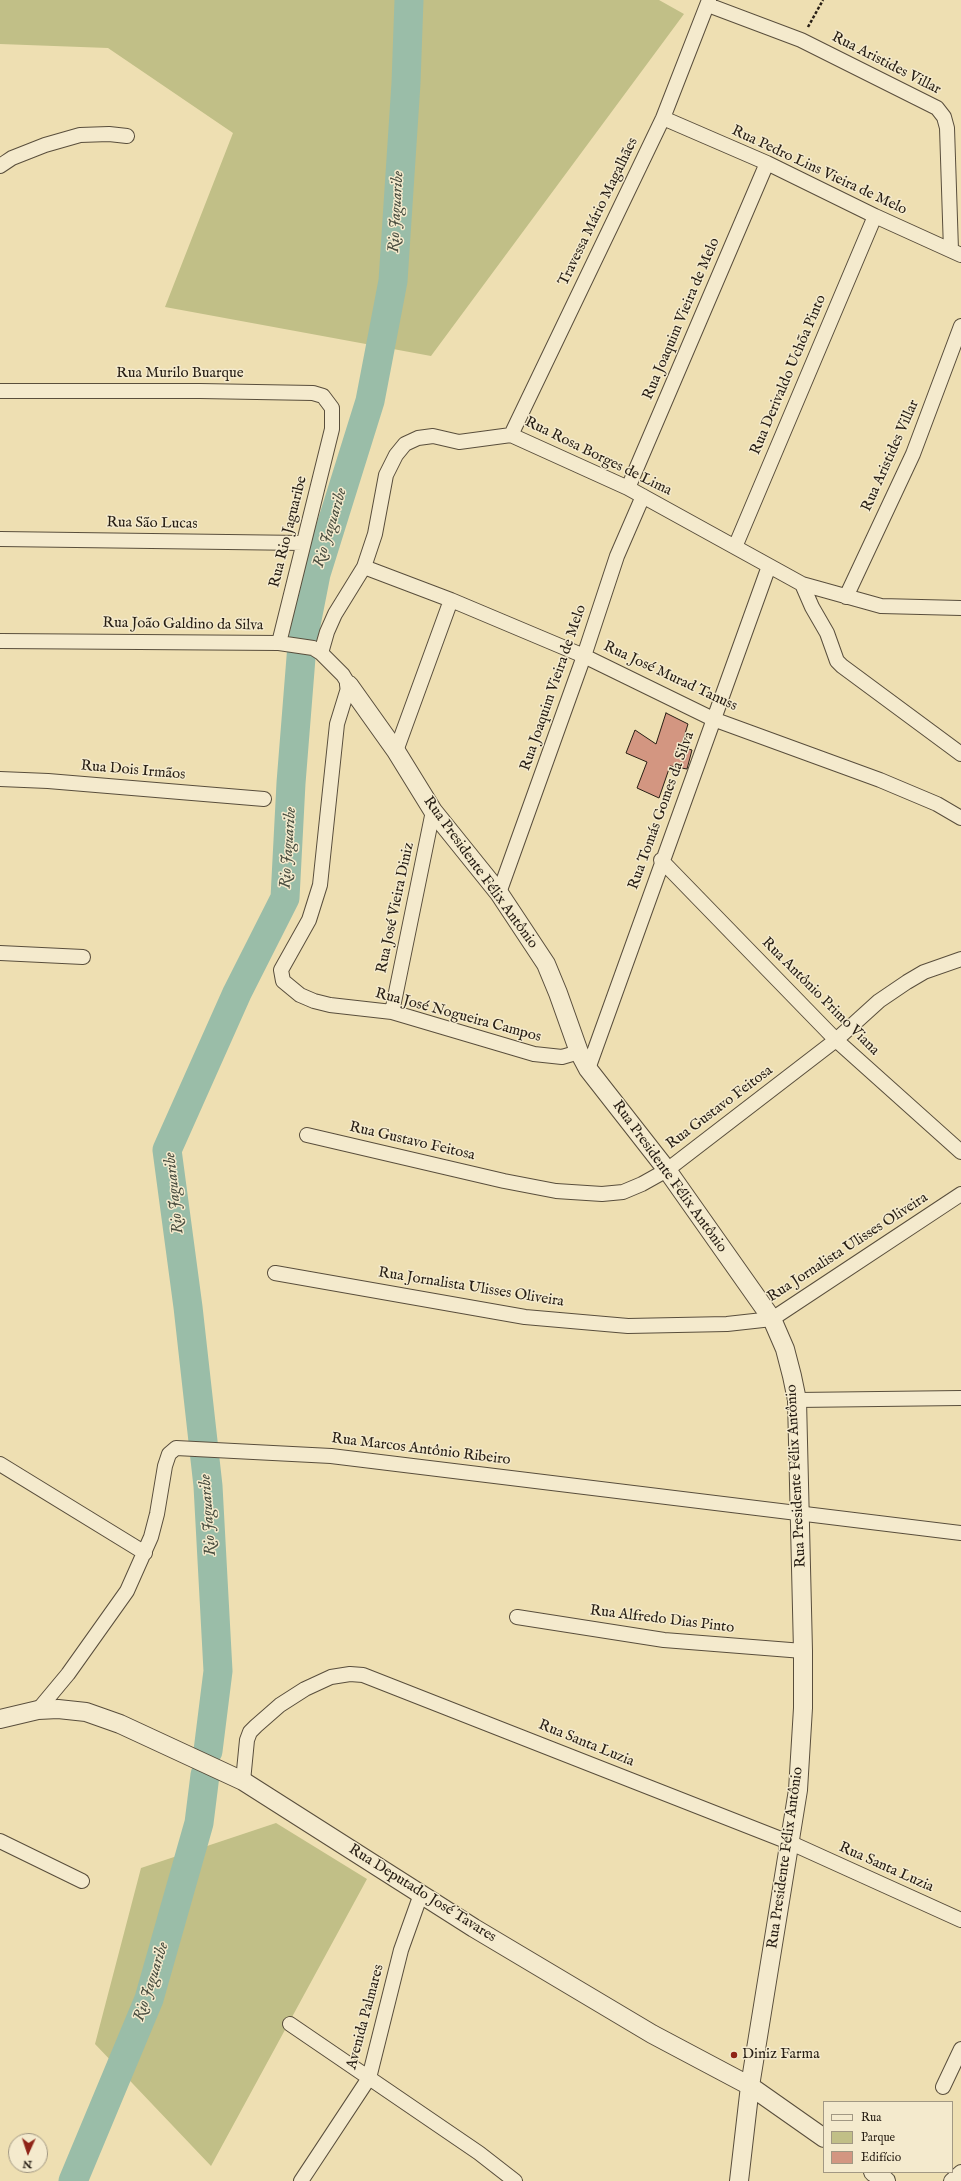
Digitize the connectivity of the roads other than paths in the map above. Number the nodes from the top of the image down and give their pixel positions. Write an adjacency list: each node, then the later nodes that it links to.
1 (709, 2): 2 (street, Travessa Mário Magalhães); 7 (street, Rua Aristides Villar)
2 (663, 118): 4 (street, Rua Pedro Lins Vieira de Melo); 11 (street, Travessa Mário Magalhães)
3 (127, 136): 5 (street)
4 (767, 163): 6 (street, Rua Pedro Lins Vieira de Melo); 12 (street, Rua Joaquim Vieira de Melo)
5 (0, 166)
6 (875, 216): 7 (street, Rua Pedro Lins Vieira de Melo); 16 (street, Rua Derivaldo Uchõa Pinto)
7 (956, 252)
8 (961, 326): 20 (street, Rua Aristides Villar)
9 (0, 391): 10 (street, Rua Murilo Buarque)
10 (332, 429): 15 (street, Rua Rio Jaguaribe)
11 (511, 435): 12 (street, Rua Rosa Borges de Lima); 18 (street, Rua Rosa Borges de Lima)
12 (628, 488): 13 (street, Rua Rosa Borges de Lima)
13 (643, 496): 16 (street, Rua Rosa Borges de Lima); 26 (street, Rua Joaquim Vieira de Melo)
14 (0, 539): 15 (street, Rua São Lucas)
15 (303, 543): 24 (street, Rua Rio Jaguaribe)
16 (735, 547): 17 (street, Rua Rosa Borges de Lima)
17 (769, 566): 19 (street, Rua Rosa Borges de Lima); 28 (street, Rua Tomás Gomes da Silva)
18 (364, 567): 21 (street, Rua José Murad Tanuss); 25 (street, Rua Rosa Borges de Lima)
19 (802, 584): 20 (street, Rua Rosa Borges de Lima); 30 (street)
20 (846, 597): 22 (street, Rua Rosa Borges de Lima)
21 (452, 600): 26 (street, Rua José Murad Tanuss); 29 (street)
22 (961, 608)
23 (0, 641): 24 (street, Rua João Galdino da Silva)
24 (284, 644): 25 (street, Rua João Galdino da Silva)
25 (317, 651): 27 (street)
26 (584, 656): 28 (street, Rua José Murad Tanuss); 36 (street, Rua Joaquim Vieira de Melo)
27 (349, 685): 29 (street, Rua Presidente Félix Antônio); 40 (street, Rua José Nogueira Campos)
28 (713, 719): 34 (street, Rua José Murad Tanuss); 35 (street, Rua Tomás Gomes da Silva)
29 (396, 751): 33 (street, Rua Presidente Félix Antônio)
30 (961, 754)
31 (0, 779): 32 (street, Rua Dois Irmãos)
32 (264, 799)
33 (433, 811): 36 (street, Rua Presidente Félix Antônio); 40 (street, Rua José Vieira Diniz)
34 (961, 818)
35 (662, 860): 41 (street, Rua Antônio Primo Viana); 43 (street, Rua Tomás Gomes da Silva)
36 (498, 893): 42 (street, Rua Presidente Félix Antônio)
37 (0, 952): 38 (street)
38 (83, 957)
39 (961, 959): 41 (street, Rua Gustavo Feitosa)
40 (392, 1012): 42 (street, Rua José Nogueira Campos)
41 (836, 1040): 45 (street, Rua Antônio Primo Viana); 46 (street, Rua Gustavo Feitosa)
42 (578, 1052): 43 (street, Rua Presidente Félix Antônio)
43 (588, 1069): 46 (street, Rua Presidente Félix Antônio)
44 (307, 1135): 46 (street, Rua Gustavo Feitosa)
45 (961, 1152)
46 (667, 1170): 49 (street, Rua Presidente Félix Antônio)
47 (961, 1194): 49 (street, Rua Jornalista Ulisses Oliveira)
48 (275, 1273): 49 (street, Rua Jornalista Ulisses Oliveira)
49 (772, 1319): 51 (street, Rua Presidente Félix Antônio)
50 (961, 1398): 51 (street)
51 (797, 1400): 53 (street, Rua Presidente Félix Antônio)
52 (0, 1464): 55 (street)
53 (800, 1515): 54 (street, Rua Marcos Antônio Ribeiro); 55 (street, Rua Marcos Antônio Ribeiro); 57 (street, Rua Presidente Félix Antônio)
54 (961, 1532)
55 (145, 1553): 58 (street, Rua Marcos Antônio Ribeiro)
56 (517, 1617): 57 (street, Rua Alfredo Dias Pinto)
57 (803, 1651): 62 (street, Rua Presidente Félix Antônio)
58 (38, 1710): 59 (street, Rua Deputado José Tavares); 60 (street, Rua Deputado José Tavares)
59 (0, 1719)
60 (243, 1781): 62 (street, Rua Santa Luzia); 64 (street, Rua Deputado José Tavares)
61 (0, 1841): 63 (street)
62 (791, 1843): 65 (street, Rua Santa Luzia); 69 (street, Rua Presidente Félix Antônio)
63 (82, 1881)
64 (422, 1894): 68 (street, Avenida Palmares); 69 (street, Rua Deputado José Tavares)
65 (961, 1920)
66 (290, 2024): 68 (street)
67 (961, 2049): 70 (street)
68 (369, 2078): 74 (street, Avenida Palmares); 75 (street)
69 (750, 2086): 71 (street, Rua Deputado José Tavares); 76 (street, Rua Presidente Félix Antônio)
70 (943, 2088)
71 (823, 2137)
72 (961, 2172): 78 (street)
73 (874, 2173): 77 (street)
74 (301, 2181)
75 (515, 2181)
76 (739, 2181)
77 (886, 2181)
78 (951, 2181)

